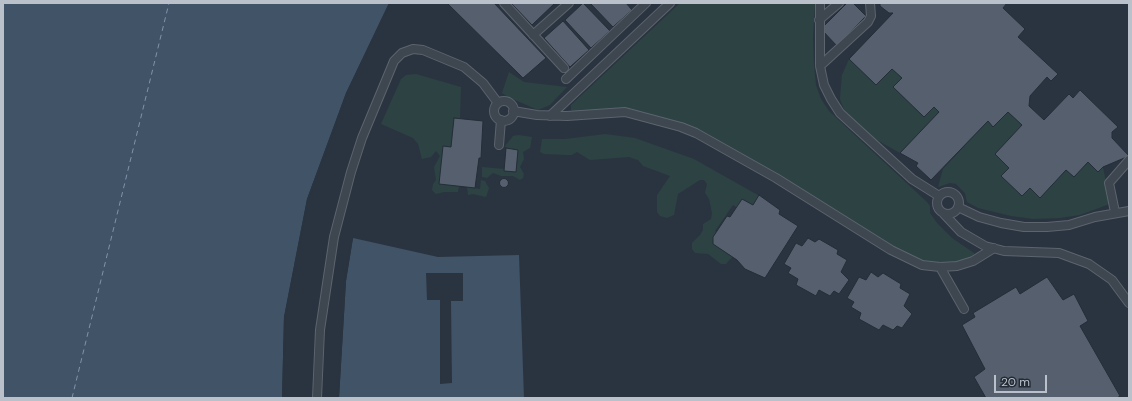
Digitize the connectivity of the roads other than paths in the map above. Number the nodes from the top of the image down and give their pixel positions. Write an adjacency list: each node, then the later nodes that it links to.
1 (504, 3): 9 (lane)
2 (569, 3): 9 (lane)
3 (670, 3): 15 (lane)
4 (820, 3): 8 (lane)
5 (839, 3): 8 (lane)
6 (870, 3): 10 (lane)
7 (642, 4): 12 (lane)
8 (819, 20): 10 (lane)
9 (533, 35): 11 (lane)
10 (820, 66): 19 (lane)
11 (564, 68)
12 (566, 79)
13 (498, 103): 14 (lane); 16 (lane); 28 (lane)
14 (513, 111): 15 (lane); 16 (lane)
15 (550, 116): 25 (lane)
16 (501, 120): 17 (lane)
17 (499, 145)
18 (1129, 160): 22 (lane)
19 (939, 196): 20 (lane); 23 (lane)
20 (958, 207): 22 (lane); 23 (lane)
21 (1129, 211): 22 (lane)
22 (1115, 212)
23 (944, 214): 24 (lane)
24 (994, 248): 25 (lane); 26 (lane)
25 (940, 268): 27 (lane)
26 (1129, 304)
27 (964, 309)
28 (317, 398)

